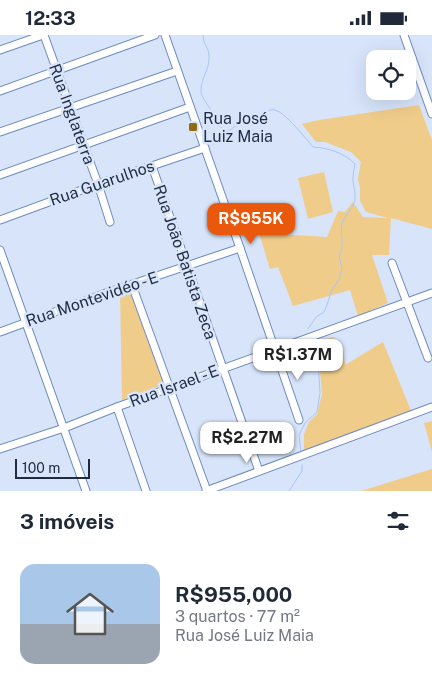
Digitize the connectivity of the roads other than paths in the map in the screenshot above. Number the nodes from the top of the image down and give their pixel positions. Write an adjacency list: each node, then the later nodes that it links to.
1 (44, 35): 5 (street); 6 (street, Rua Inglaterra)
2 (155, 35): 6 (street)
3 (165, 35): 7 (street)
4 (404, 35): 11 (street)
5 (0, 50)
6 (56, 71): 8 (street); 10 (street, Rua Inglaterra)
7 (177, 71): 9 (street); 10 (street)
8 (0, 91)
9 (190, 107): 13 (street); 14 (street)
10 (70, 108): 12 (street); 13 (street, Rua Inglaterra)
11 (432, 115)
12 (0, 132)
13 (83, 145): 16 (street); 17 (street, Rua Inglaterra)
14 (205, 148): 15 (street, Rua Guarulhos); 20 (street)
15 (152, 166): 17 (street, Rua Guarulhos); 23 (street, Rua João Batista Zeca)
16 (0, 175)
17 (98, 184): 18 (street, Rua Guarulhos); 19 (street, Rua Inglaterra)
18 (0, 220)
19 (110, 222)
20 (240, 248): 23 (street, Rua Montevidéo - E); 29 (street)
21 (0, 250): 27 (street)
22 (392, 263): 26 (street)
23 (186, 267): 24 (street, Rua Montevidéo - E); 31 (street, Rua João Batista Zeca)
24 (132, 285): 27 (street, Rua Montevidéo - E); 32 (street)
25 (432, 293): 26 (street, Rua Israel - E)
26 (406, 301): 29 (street, Rua Israel - E); 30 (street)
27 (25, 322): 28 (street, Rua Montevidéo - E); 36 (street)
28 (0, 332)
29 (276, 349): 31 (street, Rua Israel - E); 35 (street)
30 (428, 358)
31 (222, 369): 32 (street, Rua Israel - E); 38 (street, Rua João Batista Zeca)
32 (170, 387): 33 (street, Rua Israel - E); 41 (street)
33 (117, 407): 36 (street, Rua Israel - E); 40 (street)
34 (432, 407): 38 (street)
35 (299, 420)
36 (64, 428): 37 (street, Rua Israel - E); 39 (street)
37 (0, 449)
38 (258, 471): 41 (street)
39 (86, 491)
40 (146, 491)
41 (206, 491)

